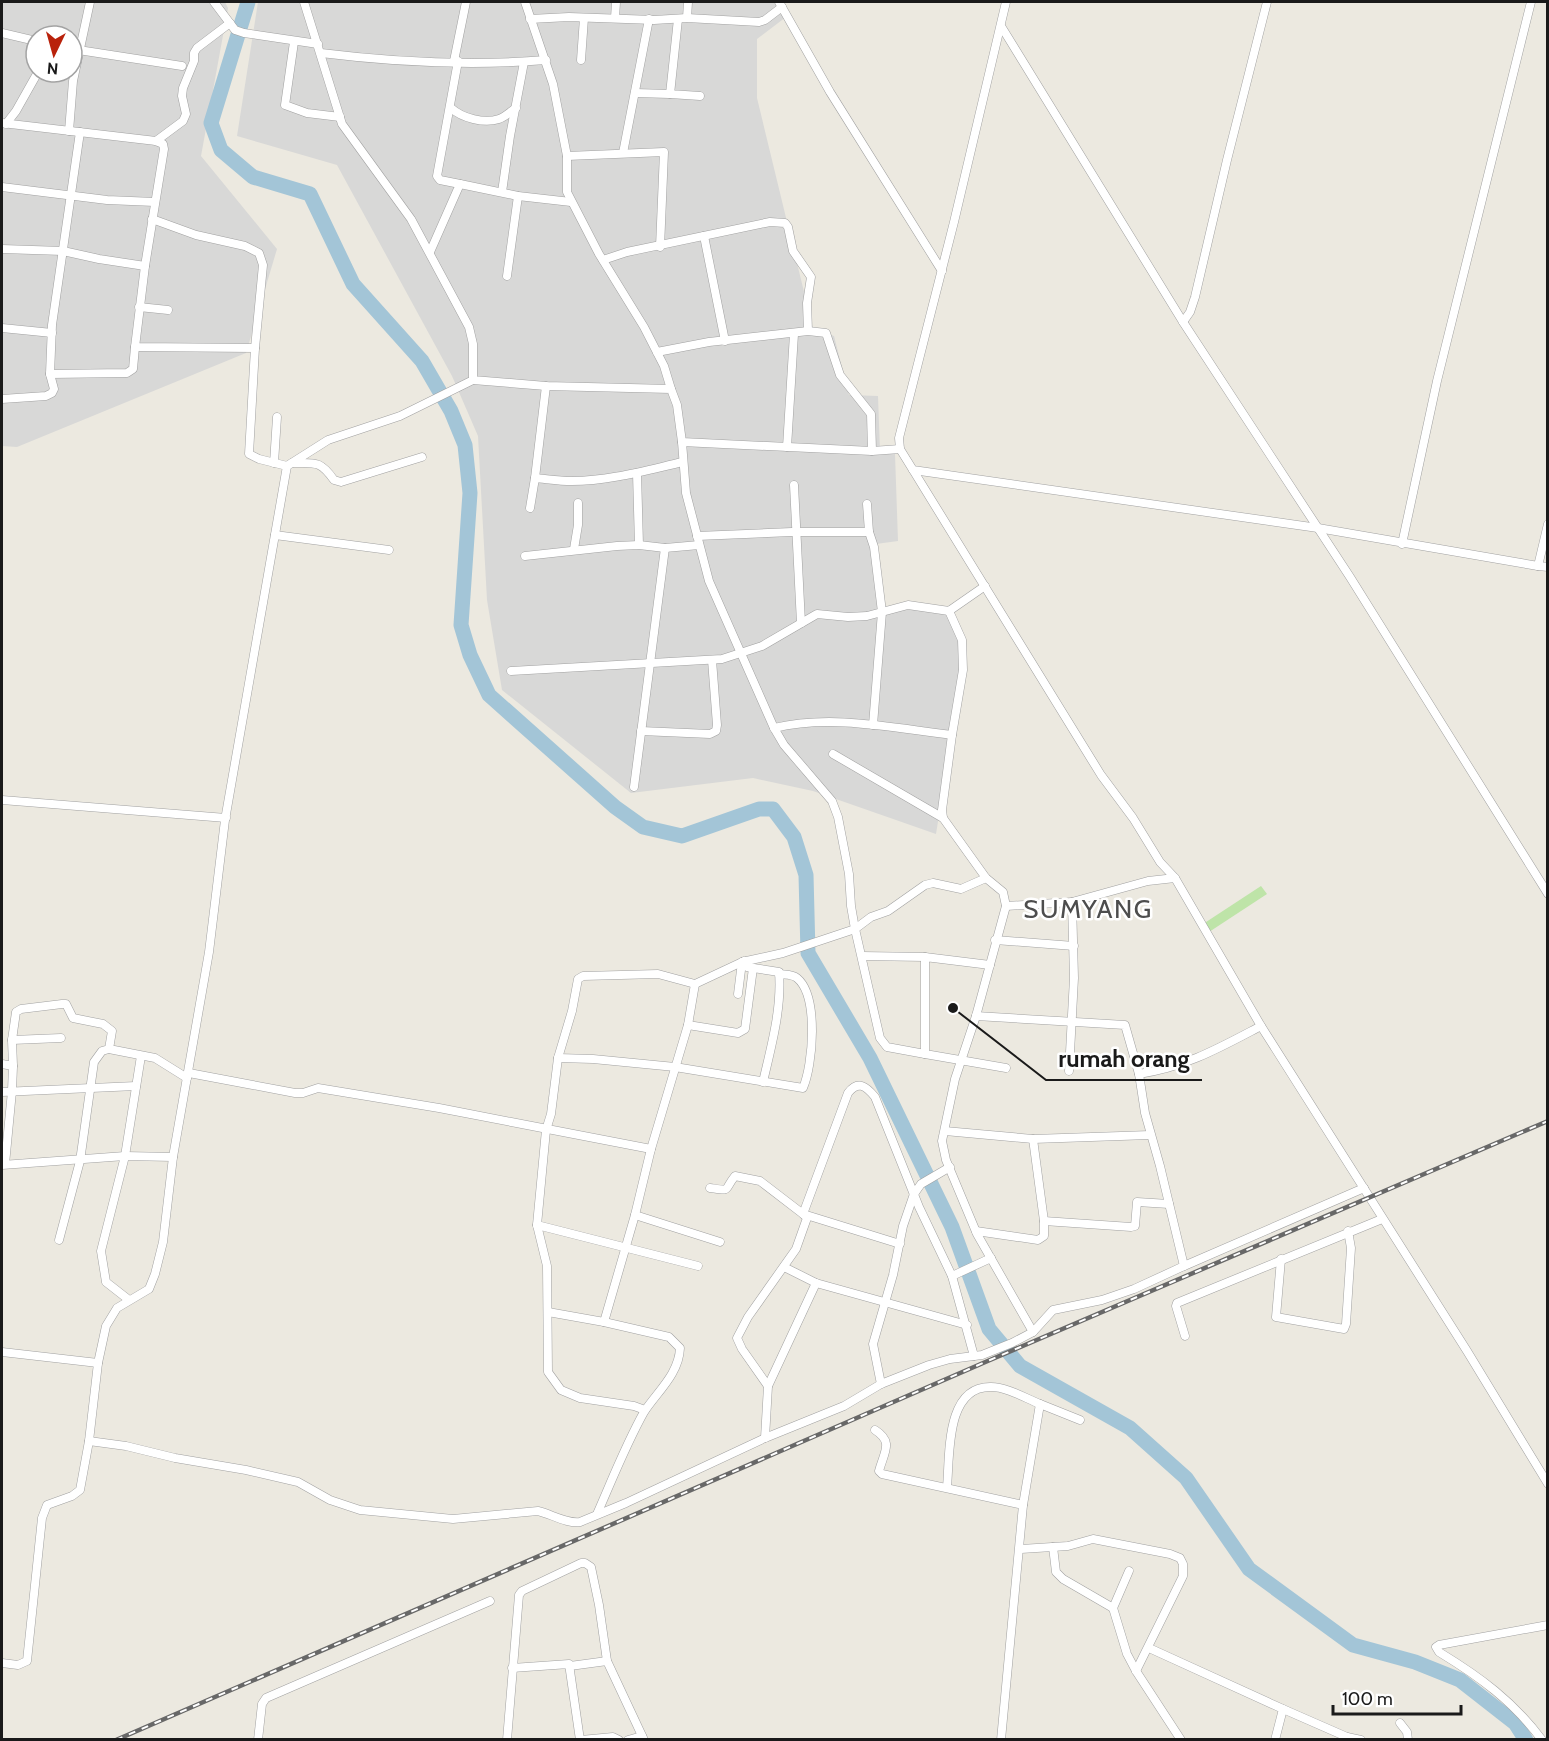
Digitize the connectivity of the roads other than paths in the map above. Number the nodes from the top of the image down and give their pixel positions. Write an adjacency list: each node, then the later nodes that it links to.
1 (90, 2): 18 (street)
2 (214, 2): 19 (street)
3 (304, 2): 24 (street)
4 (466, 2): 28 (street)
5 (525, 2): 15 (street)
6 (616, 2): 13 (street)
7 (688, 2): 14 (street)
8 (1006, 2): 20 (street)
9 (1267, 2): 64 (street)
10 (1531, 2): 100 (street)
11 (781, 4): 14 (street); 60 (street)
12 (584, 18): 13 (street); 15 (street); 27 (street)
13 (615, 18): 17 (street)
14 (687, 18): 16 (street)
15 (530, 19): 26 (street)
16 (678, 19): 17 (street); 34 (street)
17 (648, 20): 33 (street)
18 (84, 24)
19 (232, 26): 23 (street); 42 (street)
20 (1001, 26): 60 (street); 64 (street)
21 (2, 33): 22 (street)
22 (24, 38)
23 (294, 42): 24 (street); 38 (street)
24 (316, 46): 28 (street); 38 (street)
25 (84, 51): 30 (street)
26 (546, 60): 29 (street); 44 (street)
27 (581, 60)
28 (456, 61): 29 (street); 36 (street)
29 (524, 62): 37 (street)
30 (182, 66)
31 (31, 84): 39 (street)
32 (73, 84): 40 (street)
33 (635, 93): 34 (street); 43 (street)
34 (670, 94): 35 (street)
35 (700, 96)
36 (450, 108): 37 (street); 45 (street)
37 (516, 108): 47 (street)
38 (340, 117): 57 (street)
39 (4, 124): 40 (street)
40 (69, 131): 41 (street)
41 (80, 132): 42 (street); 48 (street)
42 (156, 141): 50 (street)
43 (623, 153): 44 (street); 54 (street)
44 (567, 156): 51 (street)
45 (460, 184): 47 (street); 57 (street)
46 (2, 187): 48 (street)
47 (502, 192): 49 (street)
48 (70, 195): 50 (street); 56 (street)
49 (519, 196): 51 (street); 61 (street)
50 (155, 202): 52 (street)
51 (571, 202): 58 (street)
52 (152, 219): 59 (street); 71 (street)
53 (704, 236): 54 (street); 66 (street); 69 (street)
54 (660, 247): 58 (street)
55 (2, 249): 56 (street)
56 (63, 251): 59 (street); 67 (street)
57 (430, 252): 74 (street)
58 (603, 260): 72 (street)
59 (145, 266): 62 (street)
60 (942, 271): 81 (street)
61 (507, 276)
62 (139, 307): 63 (street); 70 (street)
63 (168, 310)
64 (1184, 322): 95 (street)
65 (2, 328): 67 (street)
66 (808, 331): 68 (street); 82 (street)
67 (52, 333): 73 (street)
68 (794, 334): 69 (street); 80 (street)
69 (725, 341): 72 (street)
70 (135, 347): 71 (street); 73 (street)
71 (255, 348): 85 (street)
72 (657, 352): 76 (street)
73 (50, 374): 77 (street)
74 (473, 380): 75 (street); 86 (street)
75 (546, 386): 76 (street); 89 (street)
76 (671, 389): 79 (street)
77 (2, 399)
78 (277, 417): 85 (street)
79 (682, 442): 80 (street); 84 (street)
80 (787, 447): 82 (street)
81 (900, 449): 82 (street); 87 (street)
82 (872, 451)
83 (422, 457): 86 (street)
84 (683, 462): 88 (street); 99 (street)
85 (274, 463): 86 (street)
86 (289, 464): 98 (street)
87 (913, 470): 95 (street); 109 (street)
88 (637, 472): 89 (street); 101 (street)
89 (535, 478): 93 (street)
90 (795, 485): 96 (street)
91 (578, 503): 104 (street)
92 (867, 504): 97 (street)
93 (530, 508)
94 (1548, 524): 107 (street)
95 (1318, 528): 100 (street); 128 (street)
96 (796, 532): 97 (street); 99 (street); 112 (street)
97 (869, 532): 111 (street)
98 (275, 535): 105 (street); 124 (street)
99 (697, 536): 102 (street)
100 (1402, 544): 107 (street)
101 (639, 545): 103 (street); 104 (street)
102 (699, 545): 103 (street); 113 (street)
103 (665, 548): 115 (street)
104 (574, 549): 106 (street)
105 (389, 550)
106 (525, 556)
107 (1538, 566): 108 (street)
108 (1548, 567)
109 (985, 586): 110 (street); 127 (street)
110 (949, 610): 111 (street); 120 (street)
111 (882, 612): 112 (street); 117 (street)
112 (801, 622): 113 (street)
113 (741, 654): 114 (street); 118 (street)
114 (712, 660): 115 (street); 119 (street)
115 (650, 664): 116 (street); 119 (street)
116 (511, 671)
117 (873, 725): 118 (street); 120 (street)
118 (774, 728): 131 (street)
119 (641, 731): 122 (street)
120 (952, 735): 125 (street)
121 (833, 754): 125 (street)
122 (634, 787)
123 (2, 800): 124 (street)
124 (226, 818): 159 (street)
125 (943, 818): 126 (street)
126 (986, 878): 130 (street); 131 (street)
127 (1175, 878): 129 (street); 145 (street)
128 (1548, 894)
129 (1072, 902): 130 (street); 133 (street)
130 (1006, 906): 132 (street)
131 (855, 929): 134 (street); 136 (street)
132 (995, 940): 133 (street); 137 (street)
133 (1074, 946): 143 (street)
134 (862, 956): 135 (street); 149 (street)
135 (925, 957): 137 (street); 149 (street)
136 (743, 962): 138 (street); 140 (street); 141 (street)
137 (990, 965): 142 (street)
138 (753, 968): 139 (street); 144 (street)
139 (779, 974): 160 (street); 160 (street)
140 (696, 984): 144 (street); 151 (street)
141 (738, 994)
142 (976, 1016): 143 (street); 152 (street)
143 (1072, 1023): 157 (street); 158 (street)
144 (688, 1024): 155 (street)
145 (1261, 1026): 158 (street); 176 (street)
146 (61, 1038): 147 (street)
147 (12, 1040): 148 (street); 154 (street)
148 (109, 1049): 150 (street); 161 (street)
149 (925, 1054): 152 (street)
150 (141, 1056): 159 (street); 162 (street)
151 (558, 1058): 155 (street); 165 (street)
152 (962, 1062): 156 (street); 166 (street)
153 (2, 1064): 154 (street)
154 (13, 1066): 163 (street)
155 (675, 1067): 160 (street); 169 (street)
156 (1006, 1068)
157 (1068, 1071)
158 (1139, 1074): 167 (street)
159 (188, 1076): 165 (street); 171 (street)
160 (763, 1082)
161 (91, 1086): 162 (street); 163 (street); 172 (street)
162 (136, 1086): 170 (street)
163 (12, 1091): 164 (street); 173 (street)
164 (2, 1092)
165 (546, 1130): 169 (street); 183 (street)
166 (945, 1131): 168 (street); 174 (street)
167 (1150, 1136): 168 (street); 178 (street)
168 (1033, 1140): 182 (street)
169 (651, 1149): 180 (street)
170 (124, 1156): 171 (street); 172 (street); 197 (street)
171 (173, 1157): 197 (street)
172 (80, 1161): 173 (street); 186 (street)
173 (2, 1165)
174 (950, 1167): 177 (street); 184 (street)
175 (710, 1188): 179 (street)
176 (1364, 1188): 181 (street); 193 (street)
177 (914, 1194): 179 (street); 188 (street); 195 (street)
178 (1169, 1204): 182 (street); 193 (street)
179 (803, 1214): 188 (street); 194 (street)
180 (635, 1215): 187 (street); 189 (street)
181 (1382, 1219): 185 (street); 215 (street)
182 (1044, 1221): 184 (street)
183 (537, 1226): 189 (street); 199 (street)
184 (976, 1231): 190 (street)
185 (1348, 1231): 191 (street); 191 (street)
186 (59, 1240)
187 (720, 1242)
188 (900, 1244): 198 (street)
189 (626, 1248): 192 (street); 200 (street)
190 (989, 1259): 195 (street); 202 (street)
191 (1281, 1259): 203 (street)
192 (698, 1266)
193 (1184, 1266): 202 (street)
194 (784, 1267): 196 (street); 208 (street)
195 (953, 1275): 201 (street)
196 (816, 1283): 198 (street); 208 (street)
197 (129, 1300): 206 (street)
198 (886, 1303): 201 (street); 207 (street)
199 (548, 1312): 200 (street); 210 (street)
200 (604, 1322): 210 (street)
201 (967, 1325): 205 (street)
202 (1033, 1332): 205 (street)
203 (1185, 1335)
204 (2, 1352): 206 (street)
205 (978, 1355): 207 (street)
206 (98, 1363): 214 (street)
207 (882, 1384): 213 (street)
208 (768, 1386): 213 (street)
209 (1040, 1404): 211 (street); 216 (street); 217 (street)
210 (645, 1410): 218 (street)
211 (1080, 1420)
212 (875, 1430): 216 (street)
213 (765, 1438): 218 (street)
214 (89, 1440): 218 (street); 227 (street)
215 (1548, 1484)
216 (947, 1487): 217 (street)
217 (1023, 1505): 220 (street)
218 (597, 1514)
219 (1053, 1547): 220 (street); 223 (street); 225 (street)
220 (1021, 1549): 240 (street)
221 (1129, 1571): 223 (street)
222 (490, 1600): 235 (street)
223 (1113, 1608): 230 (street)
224 (1548, 1625): 245 (street)
225 (1149, 1648): 230 (street); 231 (street)
226 (607, 1660): 228 (street); 229 (street); 233 (street)
227 (2, 1663)
228 (570, 1666): 229 (street); 237 (street)
229 (512, 1668): 236 (street)
230 (1136, 1671): 241 (street)
231 (1283, 1709): 234 (street); 242 (street)
232 (1400, 1724): 244 (street)
233 (643, 1738): 239 (street)
234 (1347, 1738): 243 (street)
235 (258, 1740)
236 (507, 1740)
237 (580, 1740): 238 (street)
238 (619, 1740)
239 (628, 1740)
240 (1001, 1740)
241 (1181, 1740)
242 (1275, 1740)
243 (1361, 1740)
244 (1408, 1740)
245 (1542, 1740)

